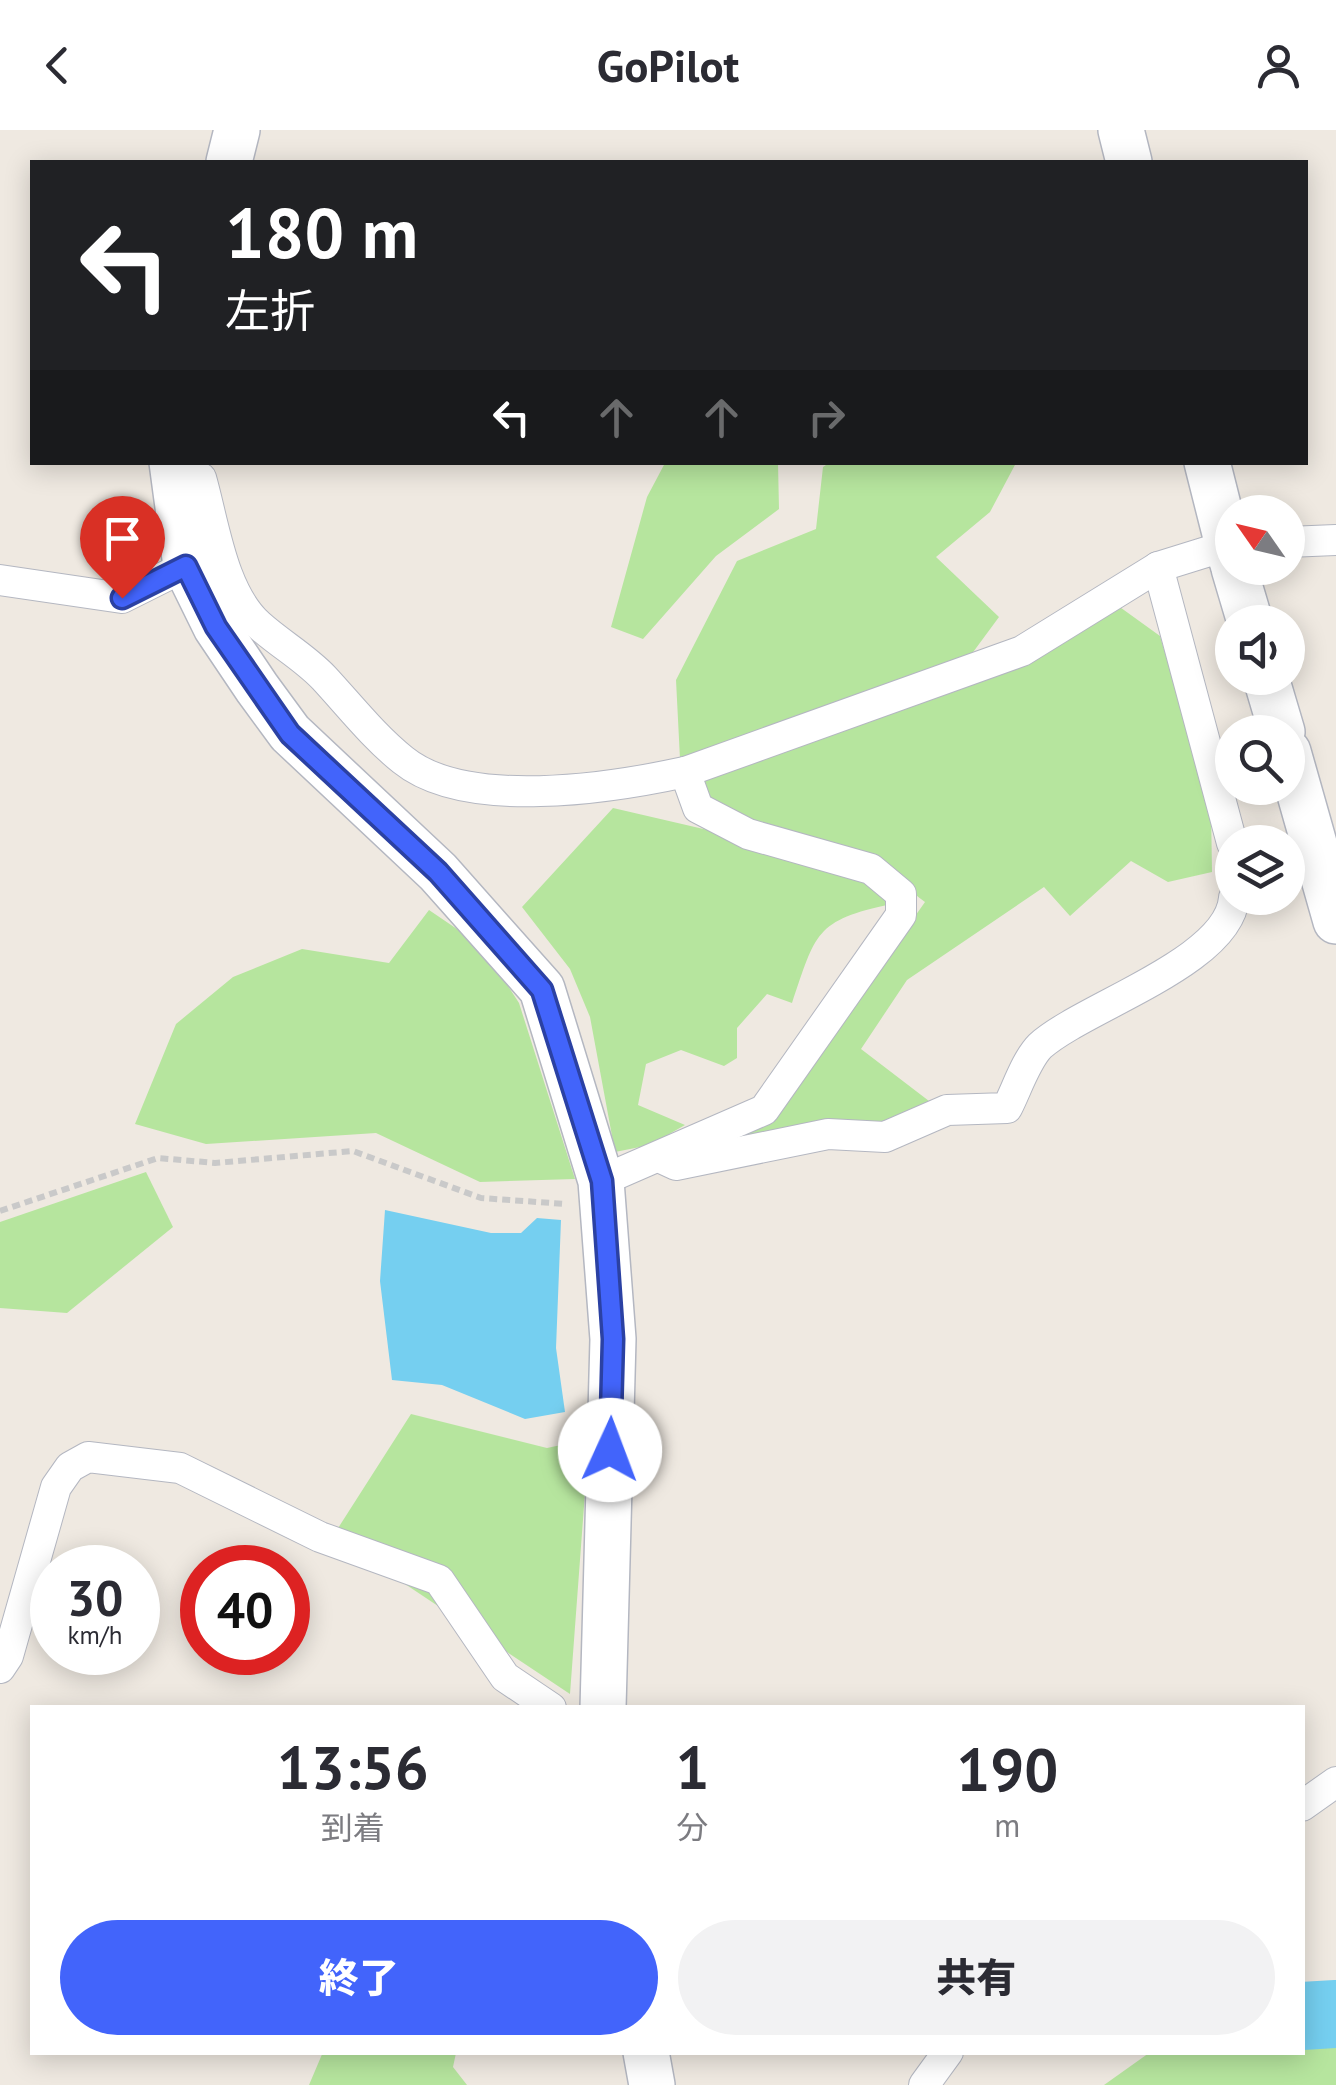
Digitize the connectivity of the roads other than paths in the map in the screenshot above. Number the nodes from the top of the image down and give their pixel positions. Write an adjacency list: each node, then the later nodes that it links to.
1 (237, 130): 3 (street)
2 (1120, 130): 4 (street)
3 (230, 160)
4 (1128, 160)
5 (1208, 465): 7 (street)
6 (172, 469): 11 (street); 14 (street)
7 (1216, 495)
8 (1336, 540): 9 (street)
9 (1305, 541)
10 (1215, 557): 12 (street)
11 (186, 566): 13 (street); 20 (street)
12 (1158, 567): 14 (street); 16 (street)
13 (0, 580)
14 (684, 772): 19 (street)
15 (1303, 805): 18 (street)
16 (1227, 825)
17 (1227, 915): 19 (street)
18 (1336, 921)
19 (658, 1156): 20 (street)
20 (602, 1181): 23 (street)
21 (0, 1668): 22 (street)
22 (546, 1705)
23 (604, 1705)
24 (1336, 1782): 25 (street)
25 (1305, 1804)
26 (647, 2055): 28 (street)
27 (946, 2055): 29 (street)
28 (652, 2085)
29 (924, 2085)

